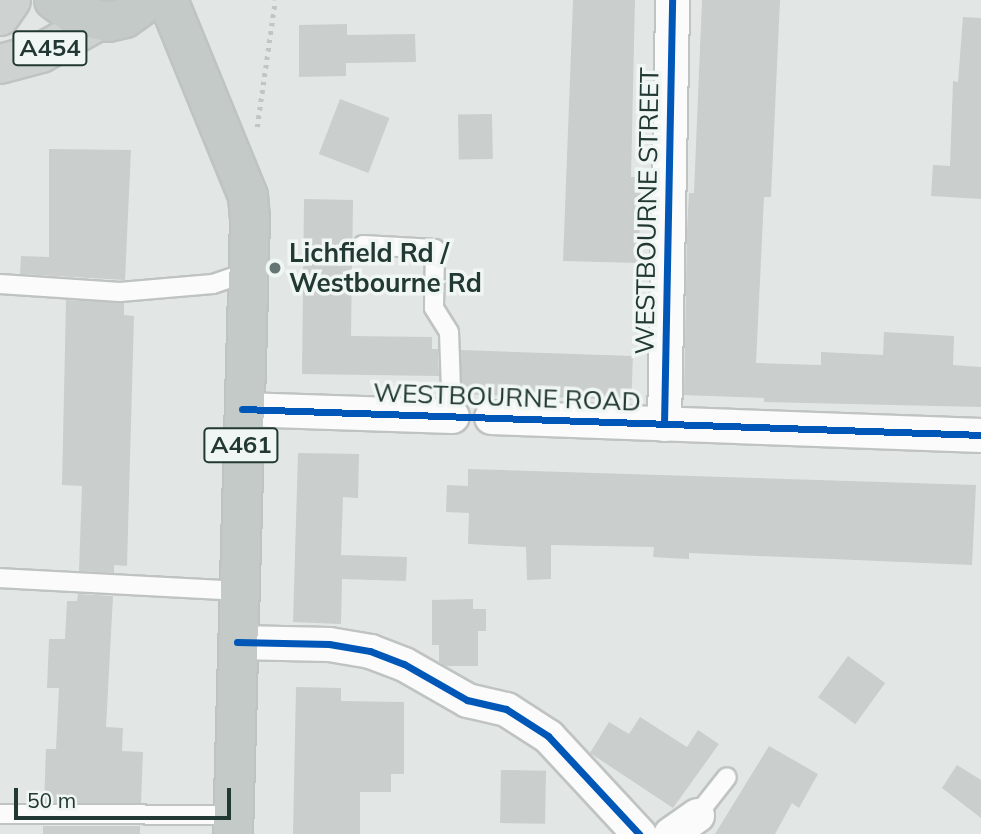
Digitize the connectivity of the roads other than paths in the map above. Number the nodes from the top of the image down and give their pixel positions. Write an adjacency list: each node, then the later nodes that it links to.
1 (11, 0): 6 (main road, A454)
2 (54, 0): 5 (highway)
3 (168, 0): 8 (highway, A461)
4 (672, 0): 15 (street, WESTBOURNE STREET)
5 (124, 13): 7 (main road, A454); 8 (highway)
6 (0, 16)
7 (0, 64)
8 (198, 66): 10 (highway, A461)
9 (363, 244): 13 (lane)
10 (248, 272): 11 (lane); 12 (highway, A461)
11 (0, 284)
12 (242, 409): 13 (street, WESTBOURNE ROAD); 18 (highway, A461)
13 (452, 416)
14 (491, 417): 15 (street, WESTBOURNE ROAD)
15 (664, 424): 16 (street, WESTBOURNE ROAD)
16 (981, 435)
17 (0, 578): 18 (lane)
18 (237, 591): 19 (highway, A461)
19 (237, 642): 23 (highway, A461); 24 (street)
20 (727, 776): 22 (lane)
21 (0, 814): 23 (lane)
22 (697, 815): 25 (street)
23 (233, 824)
24 (639, 834)
25 (670, 834)

